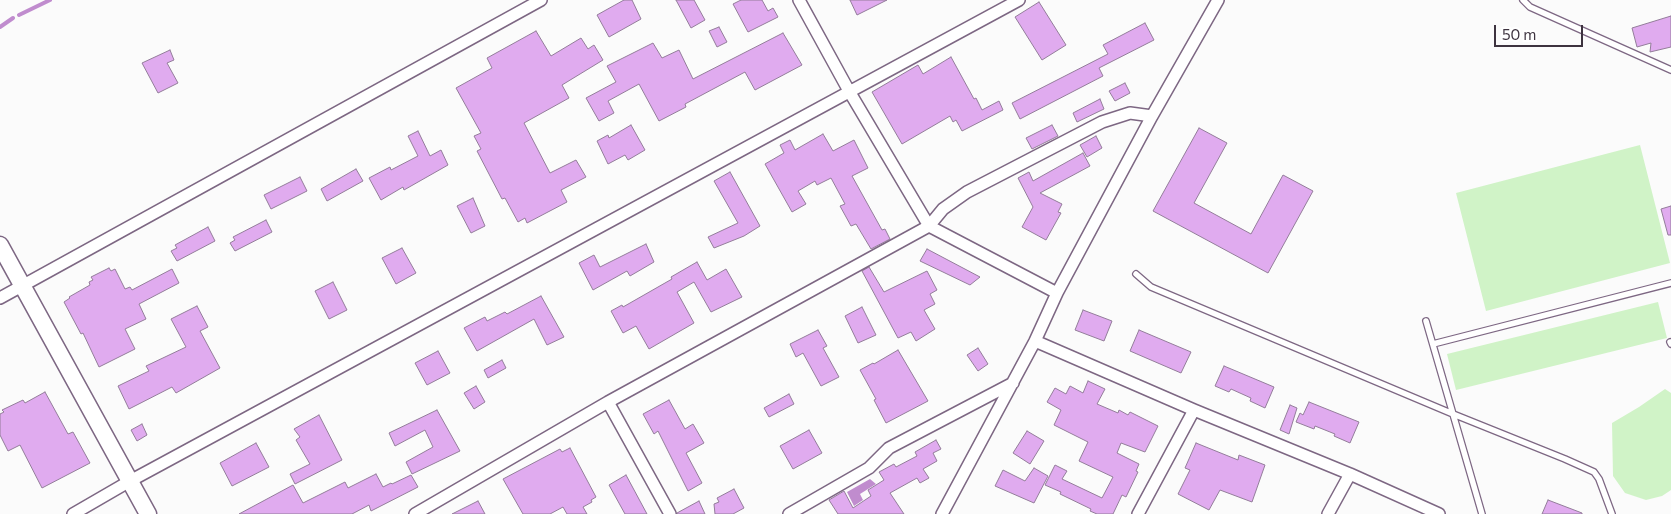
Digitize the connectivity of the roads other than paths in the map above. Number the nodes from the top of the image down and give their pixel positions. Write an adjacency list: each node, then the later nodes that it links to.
1 (541, 0): 13 (street)
2 (799, 0): 7 (street)
3 (1019, 0): 7 (street)
4 (1218, 0): 8 (street)
5 (1523, 0): 6 (lane)
6 (1671, 70)
7 (849, 91): 9 (street); 24 (street)
8 (1152, 116): 9 (street); 14 (street)
9 (929, 226): 14 (street); 20 (street)
10 (0, 245): 13 (street)
11 (1136, 274): 22 (lane)
12 (1671, 283): 18 (lane)
13 (22, 286): 15 (street); 24 (street)
14 (1057, 293): 17 (street)
15 (0, 298)
16 (1426, 320): 18 (lane)
17 (1035, 341): 19 (street); 21 (street)
18 (1433, 344): 22 (lane)
19 (1012, 383): 29 (street); 30 (street)
20 (608, 402): 27 (street); 28 (street)
21 (1194, 410): 23 (street); 31 (street)
22 (1453, 414): 34 (lane); 35 (lane)
23 (1350, 474): 32 (street); 33 (street)
24 (130, 482): 25 (street); 26 (street)
25 (73, 514)
26 (148, 514)
27 (414, 514)
28 (670, 514)
29 (789, 514)
30 (942, 514)
31 (1138, 514)
32 (1328, 514)
33 (1439, 514)
34 (1482, 514)
35 (1612, 514)

